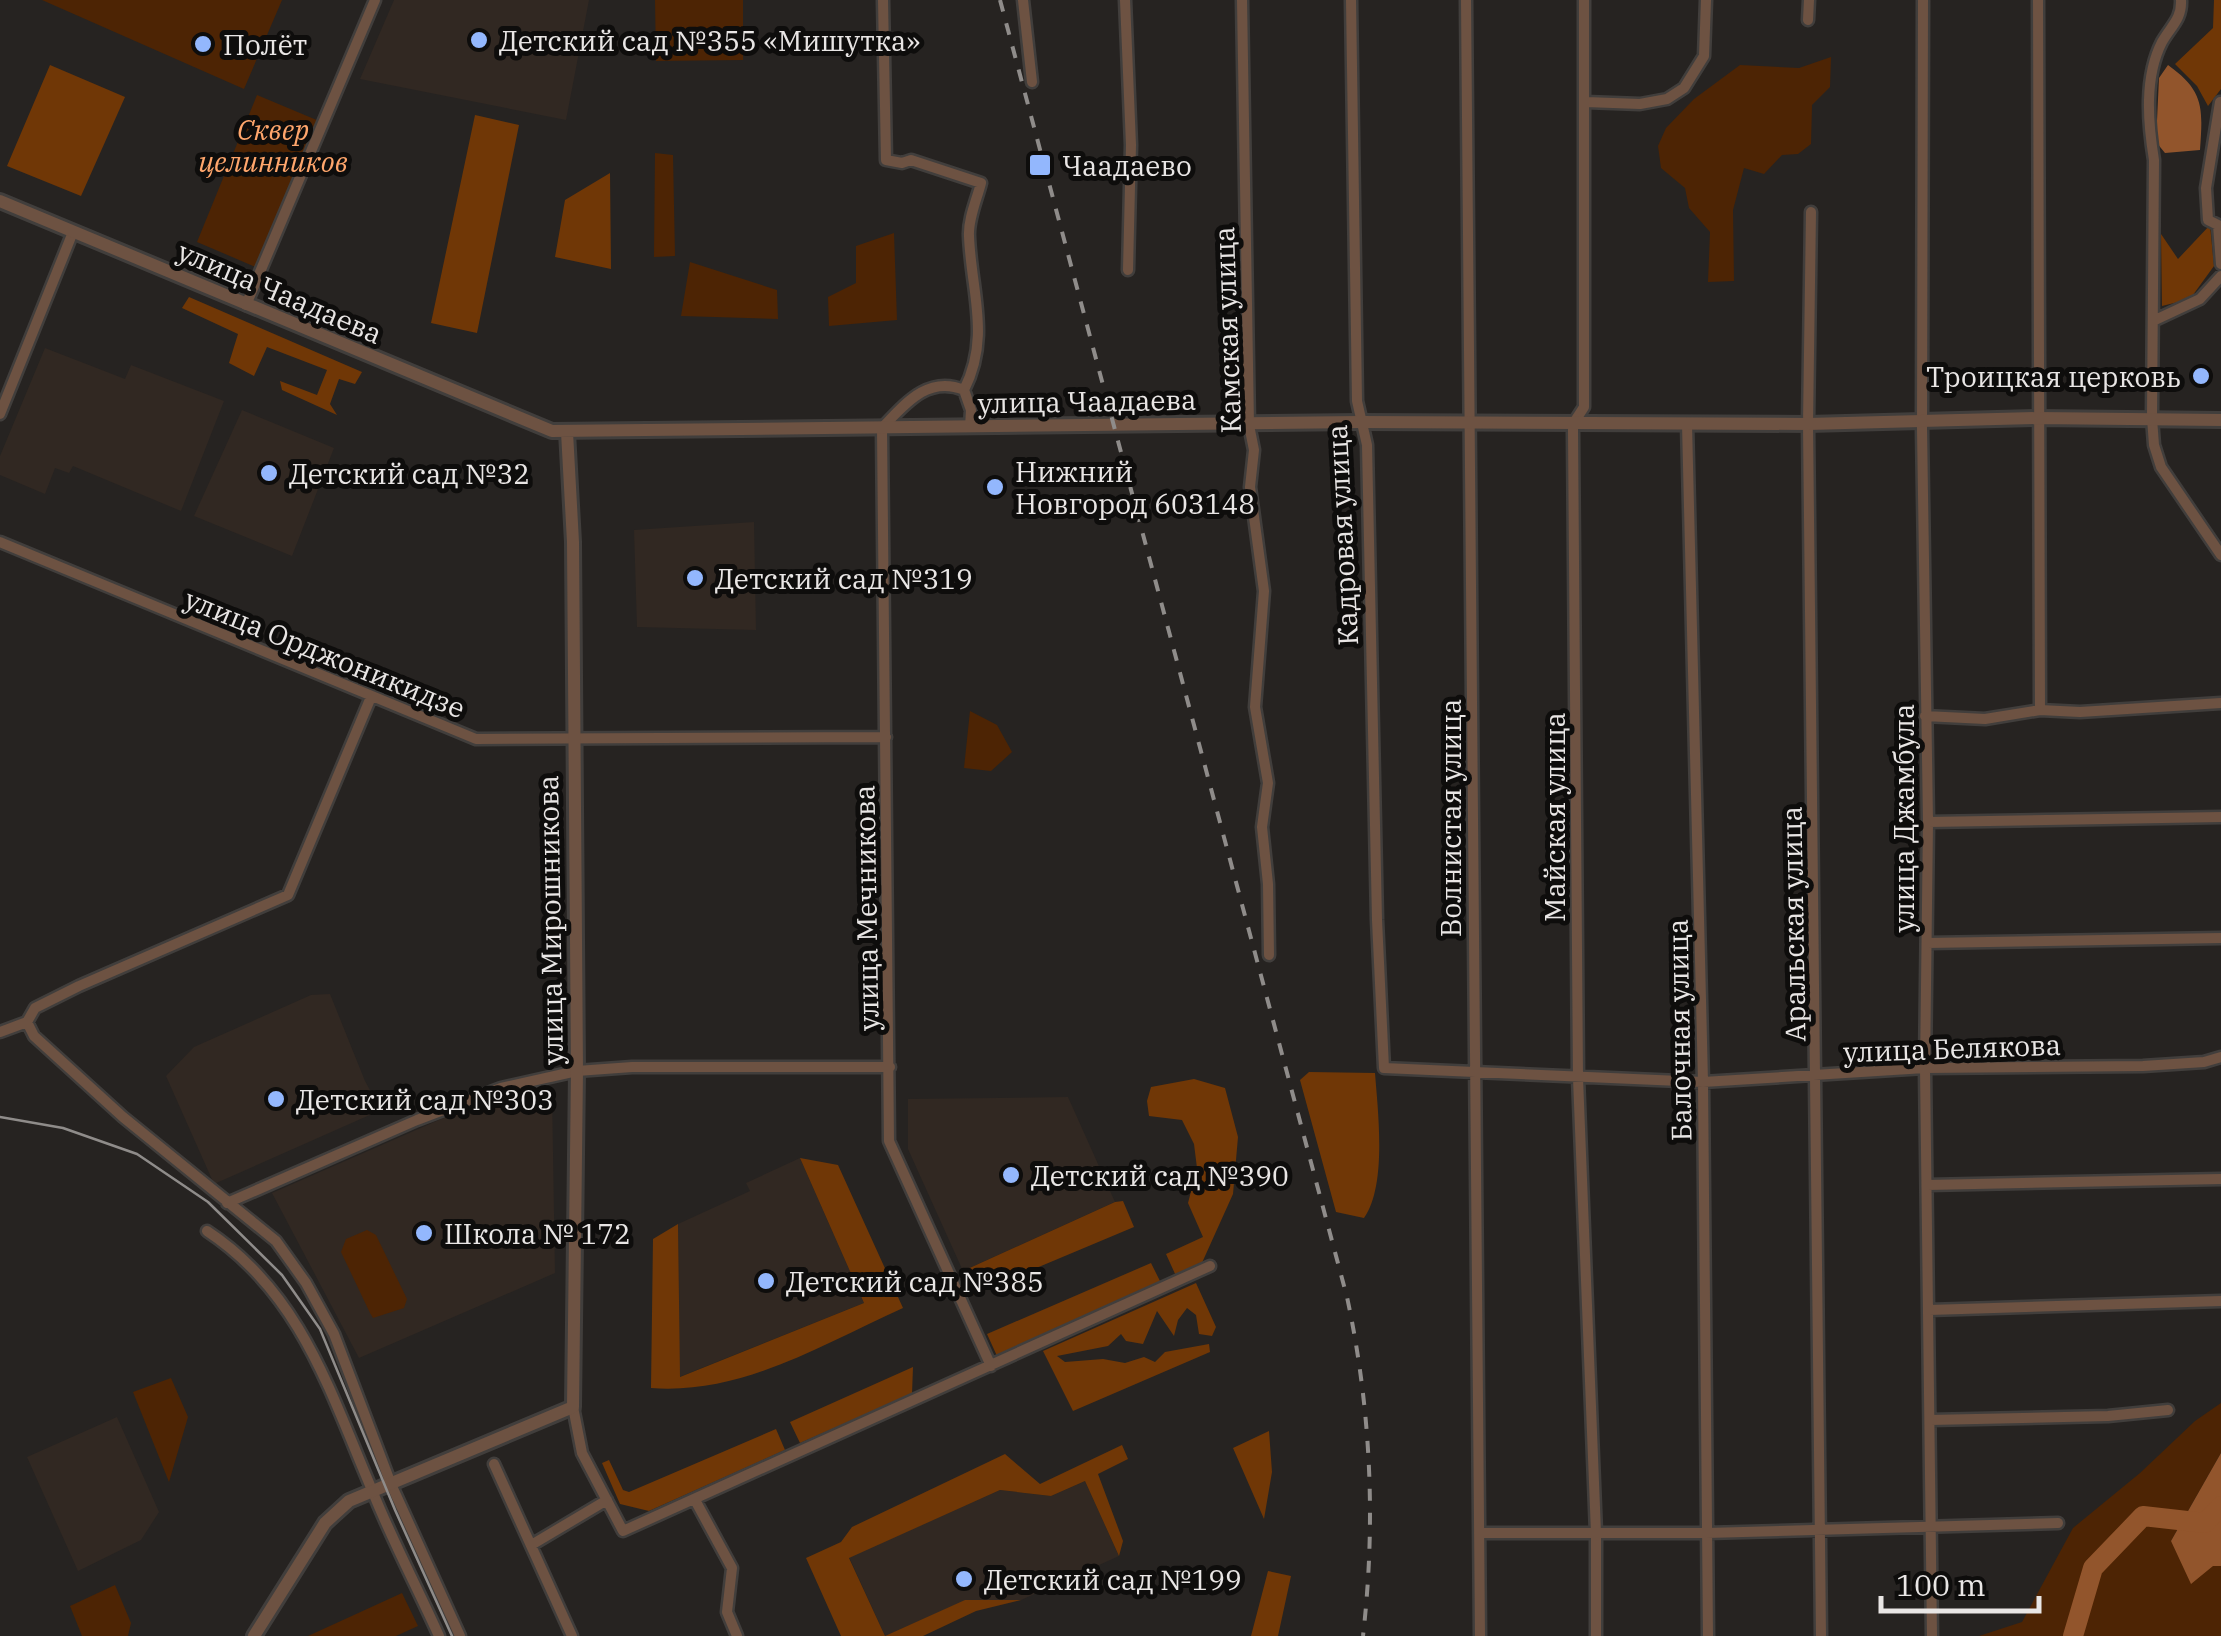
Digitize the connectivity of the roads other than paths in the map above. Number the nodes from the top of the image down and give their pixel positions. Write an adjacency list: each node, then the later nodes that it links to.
1 (375, 0): 24 (street)
2 (883, 0): 26 (street)
3 (1023, 0): 15 (street)
4 (1126, 0): 22 (street)
5 (1242, 0): 37 (street, Камская улица)
6 (1351, 0): 32 (street, Кадровая улица)
7 (1466, 0): 33 (street, Волнистая улица)
8 (1584, 0): 16 (street, Майская улица)
9 (1706, 0): 16 (street)
10 (1809, 0): 14 (street)
11 (1923, 0): 30 (street, улица Джамбула)
12 (2038, 0): 28 (street)
13 (2181, 0): 25 (street)
14 (1808, 20)
15 (1032, 82)
16 (1586, 102): 34 (street, Майская улица)
17 (2220, 102): 21 (street)
18 (0, 202): 20 (street, улица Чаадаева)
19 (1811, 212): 36 (street, Аральская улица)
20 (72, 232): 24 (street, улица Чаадаева); 27 (street)
21 (2221, 264)
22 (1128, 270)
23 (2221, 276): 25 (street)
24 (246, 305): 40 (street, улица Чаадаева)
25 (2153, 321): 29 (street)
26 (964, 390): 38 (street); 39 (street)
27 (0, 414)
28 (2037, 418): 29 (street, улица Чаадаева); 30 (street, улица Чаадаева); 45 (street)
29 (2152, 418): 31 (street, улица Чаадаева); 42 (street)
30 (1922, 420): 36 (street, улица Чаадаева); 46 (street, улица Джамбула)
31 (2221, 420)
32 (1360, 422): 33 (street, улица Чаадаева); 37 (street, улица Чаадаева); 58 (street, Кадровая улица)
33 (1468, 423): 34 (street, улица Чаадаева); 60 (street, Волнистая улица)
34 (1574, 424): 35 (street, улица Чаадаева); 63 (street, Майская улица)
35 (1687, 424): 36 (street, улица Чаадаева); 64 (street, Балочная улица)
36 (1808, 424): 62 (street, Аральская улица)
37 (1249, 425): 38 (street, улица Чаадаева); 53 (street, Камская улица)
38 (970, 427): 39 (street, улица Чаадаева)
39 (882, 428): 40 (street, улица Чаадаева); 47 (street, улица Мечникова)
40 (567, 432): 48 (street, улица Мирошникова)
41 (0, 542): 43 (street, улица Орджоникидзе)
42 (2221, 555)
43 (372, 698): 48 (street, улица Орджоникидзе); 54 (street)
44 (2221, 704): 45 (street)
45 (2040, 710): 46 (street)
46 (1925, 716): 50 (street, улица Джамбула)
47 (886, 737): 48 (street, улица Орджоникидзе); 57 (street, улица Мечникова)
48 (573, 739): 61 (street, улица Мирошникова)
49 (2221, 817): 50 (street)
50 (1928, 822): 52 (street, улица Джамбула)
51 (2221, 938): 52 (street)
52 (1927, 943): 59 (street, улица Джамбула)
53 (1269, 955)
54 (26, 1022): 55 (street); 67 (street)
55 (0, 1032)
56 (2221, 1058): 59 (street, улица Белякова)
57 (890, 1066): 61 (street); 72 (street, улица Мечникова)
58 (1384, 1068): 60 (street, улица Белякова)
59 (1926, 1068): 62 (street, улица Белякова); 66 (street, улица Джамбула)
60 (1474, 1070): 63 (street, улица Белякова); 83 (street, Волнистая улица)
61 (577, 1071): 67 (street); 73 (street, улица Мирошникова)
62 (1817, 1076): 64 (street, улица Белякова); 82 (street, Аральская улица)
63 (1578, 1078): 64 (street, улица Белякова); 84 (street, Майская улица)
64 (1704, 1082): 85 (street, Балочная улица)
65 (2221, 1179): 66 (street)
66 (1927, 1185): 71 (street, улица Джамбула)
67 (226, 1203): 77 (street)
68 (207, 1230): 77 (street)
69 (1210, 1266): 72 (street)
70 (2221, 1301): 71 (street)
71 (1929, 1310): 75 (street, улица Джамбула)
72 (991, 1366): 79 (street)
73 (573, 1407): 77 (street); 78 (street)
74 (2168, 1410): 75 (street)
75 (1930, 1420): 81 (street, улица Джамбула)
76 (494, 1464): 86 (street)
77 (381, 1488): 87 (street); 88 (street); 89 (street)
78 (607, 1500): 79 (street); 86 (street)
79 (696, 1500): 91 (street)
80 (2058, 1523): 81 (street)
81 (1930, 1528): 82 (street); 96 (street, улица Джамбула)
82 (1820, 1530): 85 (street); 95 (street, Аральская улица)
83 (1479, 1533): 84 (street); 92 (street, Волнистая улица)
84 (1596, 1533): 85 (street); 93 (street, Майская улица)
85 (1708, 1533): 94 (street, Балочная улица)
86 (533, 1544): 90 (street)
87 (254, 1636)
88 (439, 1636)
89 (460, 1636)
90 (572, 1636)
91 (737, 1636)
92 (1480, 1636)
93 (1596, 1636)
94 (1708, 1636)
95 (1821, 1636)
96 (1932, 1636)

